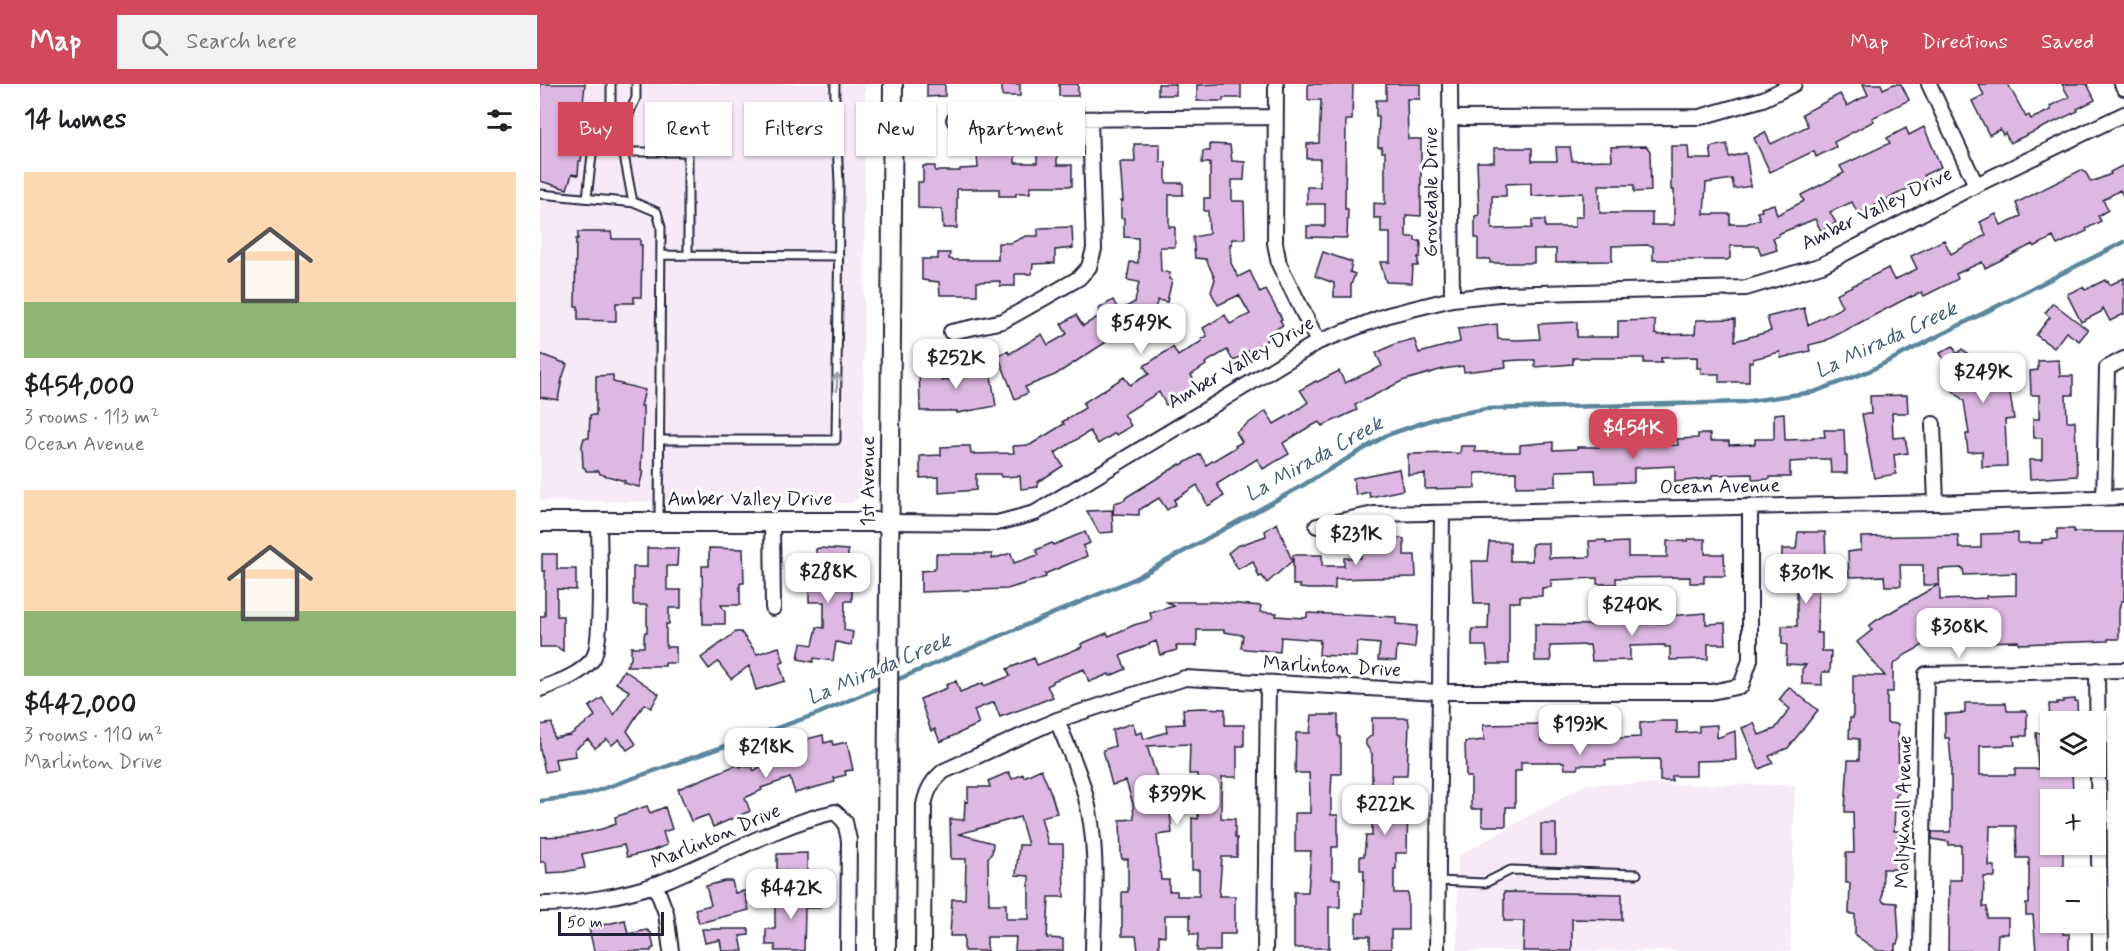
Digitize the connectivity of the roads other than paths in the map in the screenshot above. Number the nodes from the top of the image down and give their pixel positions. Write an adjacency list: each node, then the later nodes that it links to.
1 (611, 84): 11 (lane)
2 (636, 84): 12 (lane)
3 (835, 84): 27 (lane)
4 (893, 84): 43 (main road, 1st Avenue)
5 (1276, 84): 14 (street)
6 (1450, 84): 15 (street, Grovedale Drive)
7 (1794, 84): 15 (street)
8 (1929, 84): 21 (street)
9 (2122, 84): 10 (street)
10 (2124, 88)
11 (611, 102)
12 (633, 105)
13 (2124, 114): 21 (street, Amber Valley Drive)
14 (1275, 117): 17 (street); 30 (street)
15 (1450, 118): 28 (street, Grovedale Drive)
16 (1085, 120): 17 (street)
17 (1090, 120): 29 (street)
18 (633, 152): 26 (lane)
19 (592, 156): 23 (lane)
20 (624, 156): 24 (lane)
21 (1976, 185): 28 (street, Amber Valley Drive)
22 (540, 194): 23 (lane)
23 (587, 198): 24 (lane)
24 (633, 203): 25 (lane)
25 (661, 255): 26 (lane); 33 (lane)
26 (688, 255): 27 (lane)
27 (839, 256): 33 (lane, one-way to 27)
28 (1452, 299): 30 (street, Amber Valley Drive)
29 (951, 332)
30 (1318, 342): 43 (street, Amber Valley Drive)
31 (2124, 359): 35 (street)
32 (1933, 424): 36 (street)
33 (660, 440): 41 (lane)
34 (2124, 497): 35 (street, Ocean Avenue)
35 (2104, 498): 36 (street, Ocean Avenue)
36 (1936, 503): 37 (street, Ocean Avenue)
37 (1750, 506): 38 (street, Ocean Avenue); 50 (street, Marlinton Drive)
38 (1442, 513): 44 (street, Ocean Avenue); 50 (street)
39 (540, 522): 40 (main road, Amber Valley Drive)
40 (599, 522): 41 (main road, Amber Valley Drive); 49 (street)
41 (659, 522): 42 (main road, Amber Valley Drive)
42 (772, 522): 43 (main road, Amber Valley Drive); 45 (street)
43 (890, 522): 58 (main road, 1st Avenue)
44 (1317, 526)
45 (773, 608)
46 (2097, 670): 47 (street); 63 (street, Mollyknoll Avenue); 64 (street)
47 (2124, 670)
48 (1268, 683): 50 (street, Marlinton Drive); 51 (street, Marlinton Drive); 61 (street)
49 (540, 689)
50 (1440, 692): 53 (street)
51 (1057, 720): 59 (street, Marlinton Drive); 60 (street)
52 (1637, 874): 53 (lane)
53 (1438, 881): 62 (street)
54 (655, 884): 55 (street, Marlinton Drive); 56 (street); 57 (street, Marlinton Drive)
55 (540, 904)
56 (671, 951)
57 (848, 951)
58 (886, 951)
59 (922, 951)
60 (1093, 951)
61 (1265, 951)
62 (1437, 951)
63 (1921, 951)
64 (2100, 951)

